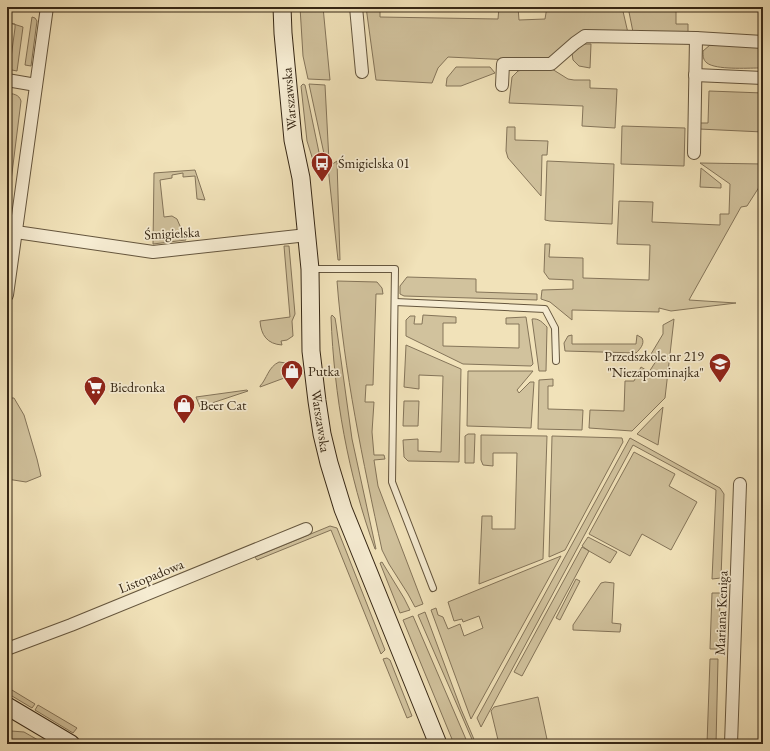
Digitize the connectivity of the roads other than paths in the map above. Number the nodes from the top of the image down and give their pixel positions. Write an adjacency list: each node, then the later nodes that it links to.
1 (47, 7): 10 (street)
2 (282, 7): 14 (street, Warszawska)
3 (356, 7): 6 (street)
4 (696, 38): 5 (street); 7 (street); 11 (street)
5 (763, 42)
6 (362, 72)
7 (696, 76): 8 (street); 12 (street)
8 (763, 78)
9 (7, 80): 10 (street)
10 (36, 85): 13 (street)
11 (502, 85)
12 (694, 153)
13 (16, 232): 14 (street, Śmigielska); 16 (street)
14 (307, 235): 15 (street, Warszawska)
15 (310, 269): 17 (lane); 25 (street, Warszawska)
16 (7, 295)
17 (395, 302): 18 (lane); 21 (lane)
18 (556, 361)
19 (740, 484): 26 (street, Mariana Keniga)
20 (306, 529): 22 (street, Listopadowa)
21 (433, 588)
22 (7, 649)
23 (7, 706): 24 (street)
24 (71, 744)
25 (438, 744)
26 (731, 744)

